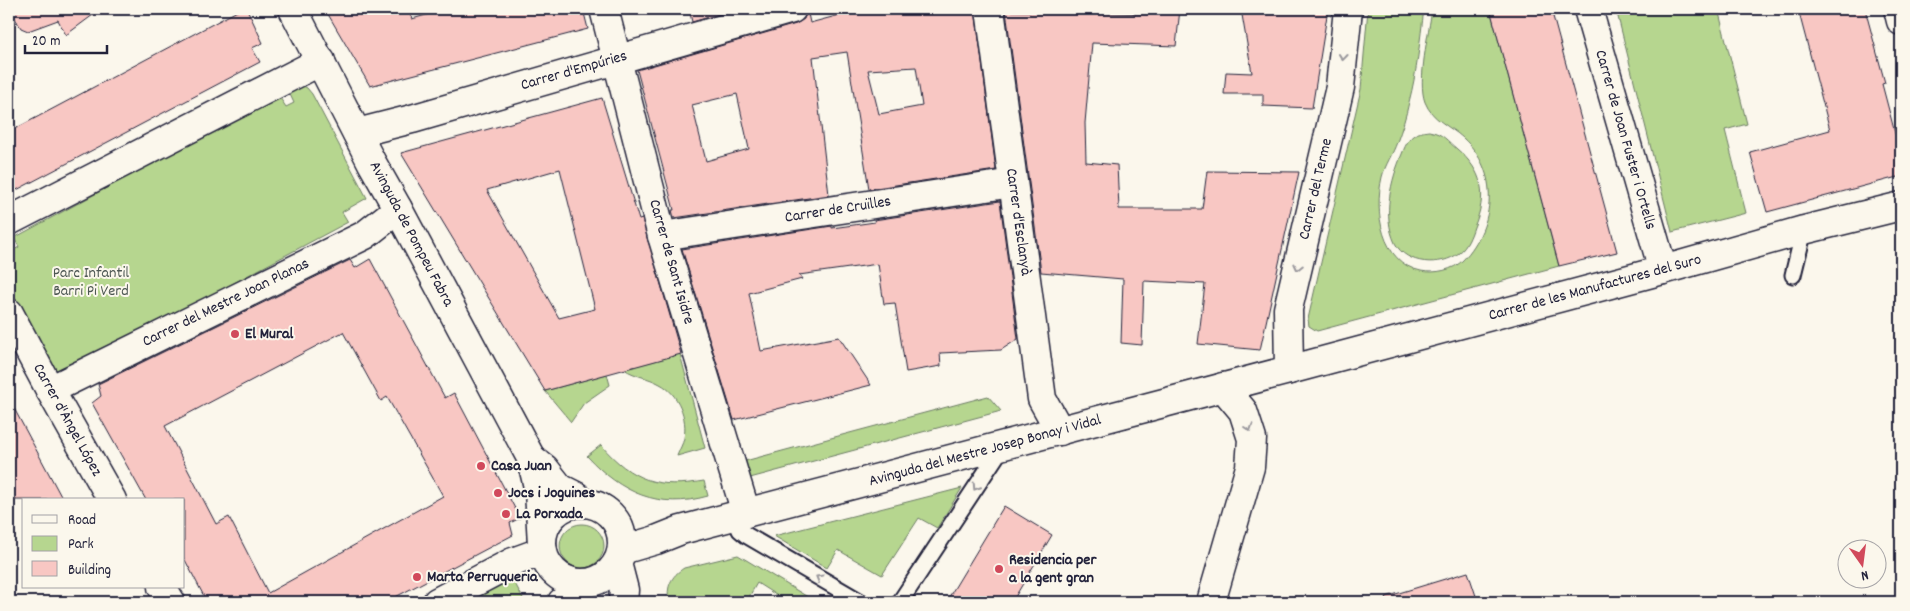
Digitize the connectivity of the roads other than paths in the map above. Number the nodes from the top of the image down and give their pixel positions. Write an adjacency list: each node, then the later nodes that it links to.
1 (293, 9): 10 (street, Avinguda de Pompeu Fabra)
2 (604, 9): 9 (street, Carrer de Sant Isidre)
3 (792, 9): 9 (street, Carrer d'Empúries)
4 (990, 9): 12 (street, Carrer d'Esclanyà)
5 (1348, 9): 21 (street, Carrer del Terme, one-way to 21)
6 (1588, 9): 18 (street, Carrer de Joan Fuster i Ortells)
7 (1898, 9): 8 (street)
8 (1901, 21)
9 (617, 58): 11 (street, Carrer d'Empúries); 17 (street, Carrer de Sant Isidre)
10 (320, 61): 11 (street, Avinguda de Pompeu Fabra); 15 (street)
11 (357, 133): 14 (street, Avinguda de Pompeu Fabra)
12 (1013, 183): 17 (street, Carrer de Cruïlles); 24 (street, Carrer d'Esclanyà)
13 (1901, 206): 16 (street, Carrer de les Manufactures del Suro)
14 (398, 209): 23 (street, Carrer del Mestre Joan Planas); 26 (street, Avinguda de Pompeu Fabra)
15 (9, 221)
16 (1804, 230): 18 (street, Carrer de les Manufactures del Suro); 19 (lane)
17 (662, 236): 29 (street, Carrer de Sant Isidre)
18 (1663, 270): 21 (street, Carrer de les Manufactures del Suro)
19 (1793, 275)
20 (9, 313): 23 (street, Carrer d'Àngel López)
21 (1289, 370): 22 (street, Avinguda del Mestre Josep Bonay i Vidal)
22 (1223, 387): 24 (street, Avinguda del Mestre Josep Bonay i Vidal); 41 (street, one-way to 41)
23 (50, 390): 27 (street, Carrer d'Àngel López)
24 (1060, 431): 25 (street, Avinguda del Mestre Josep Bonay i Vidal)
25 (1003, 446): 29 (street, Avinguda del Mestre Josep Bonay i Vidal); 40 (lane, one-way to 40)
26 (531, 458): 28 (street, Avinguda de Pompeu Fabra); 31 (street, Avinguda de Pompeu Fabra)
27 (111, 498)
28 (594, 507): 30 (street, Avinguda del Mestre Josep Bonay i Vidal); 31 (street); 32 (street)
29 (746, 513): 30 (street, Avinguda del Mestre Josep Bonay i Vidal); 39 (lane, one-way to 29)
30 (681, 530): 32 (street, Avinguda del Mestre Josep Bonay i Vidal)
31 (543, 547): 34 (street); 36 (street)
32 (619, 556): 34 (street); 38 (street)
33 (163, 588): 35 (street)
34 (568, 588): 37 (street)
35 (171, 602)
36 (437, 602)
37 (595, 602)
38 (623, 602)
39 (861, 602)
40 (900, 602)
41 (1212, 602)

